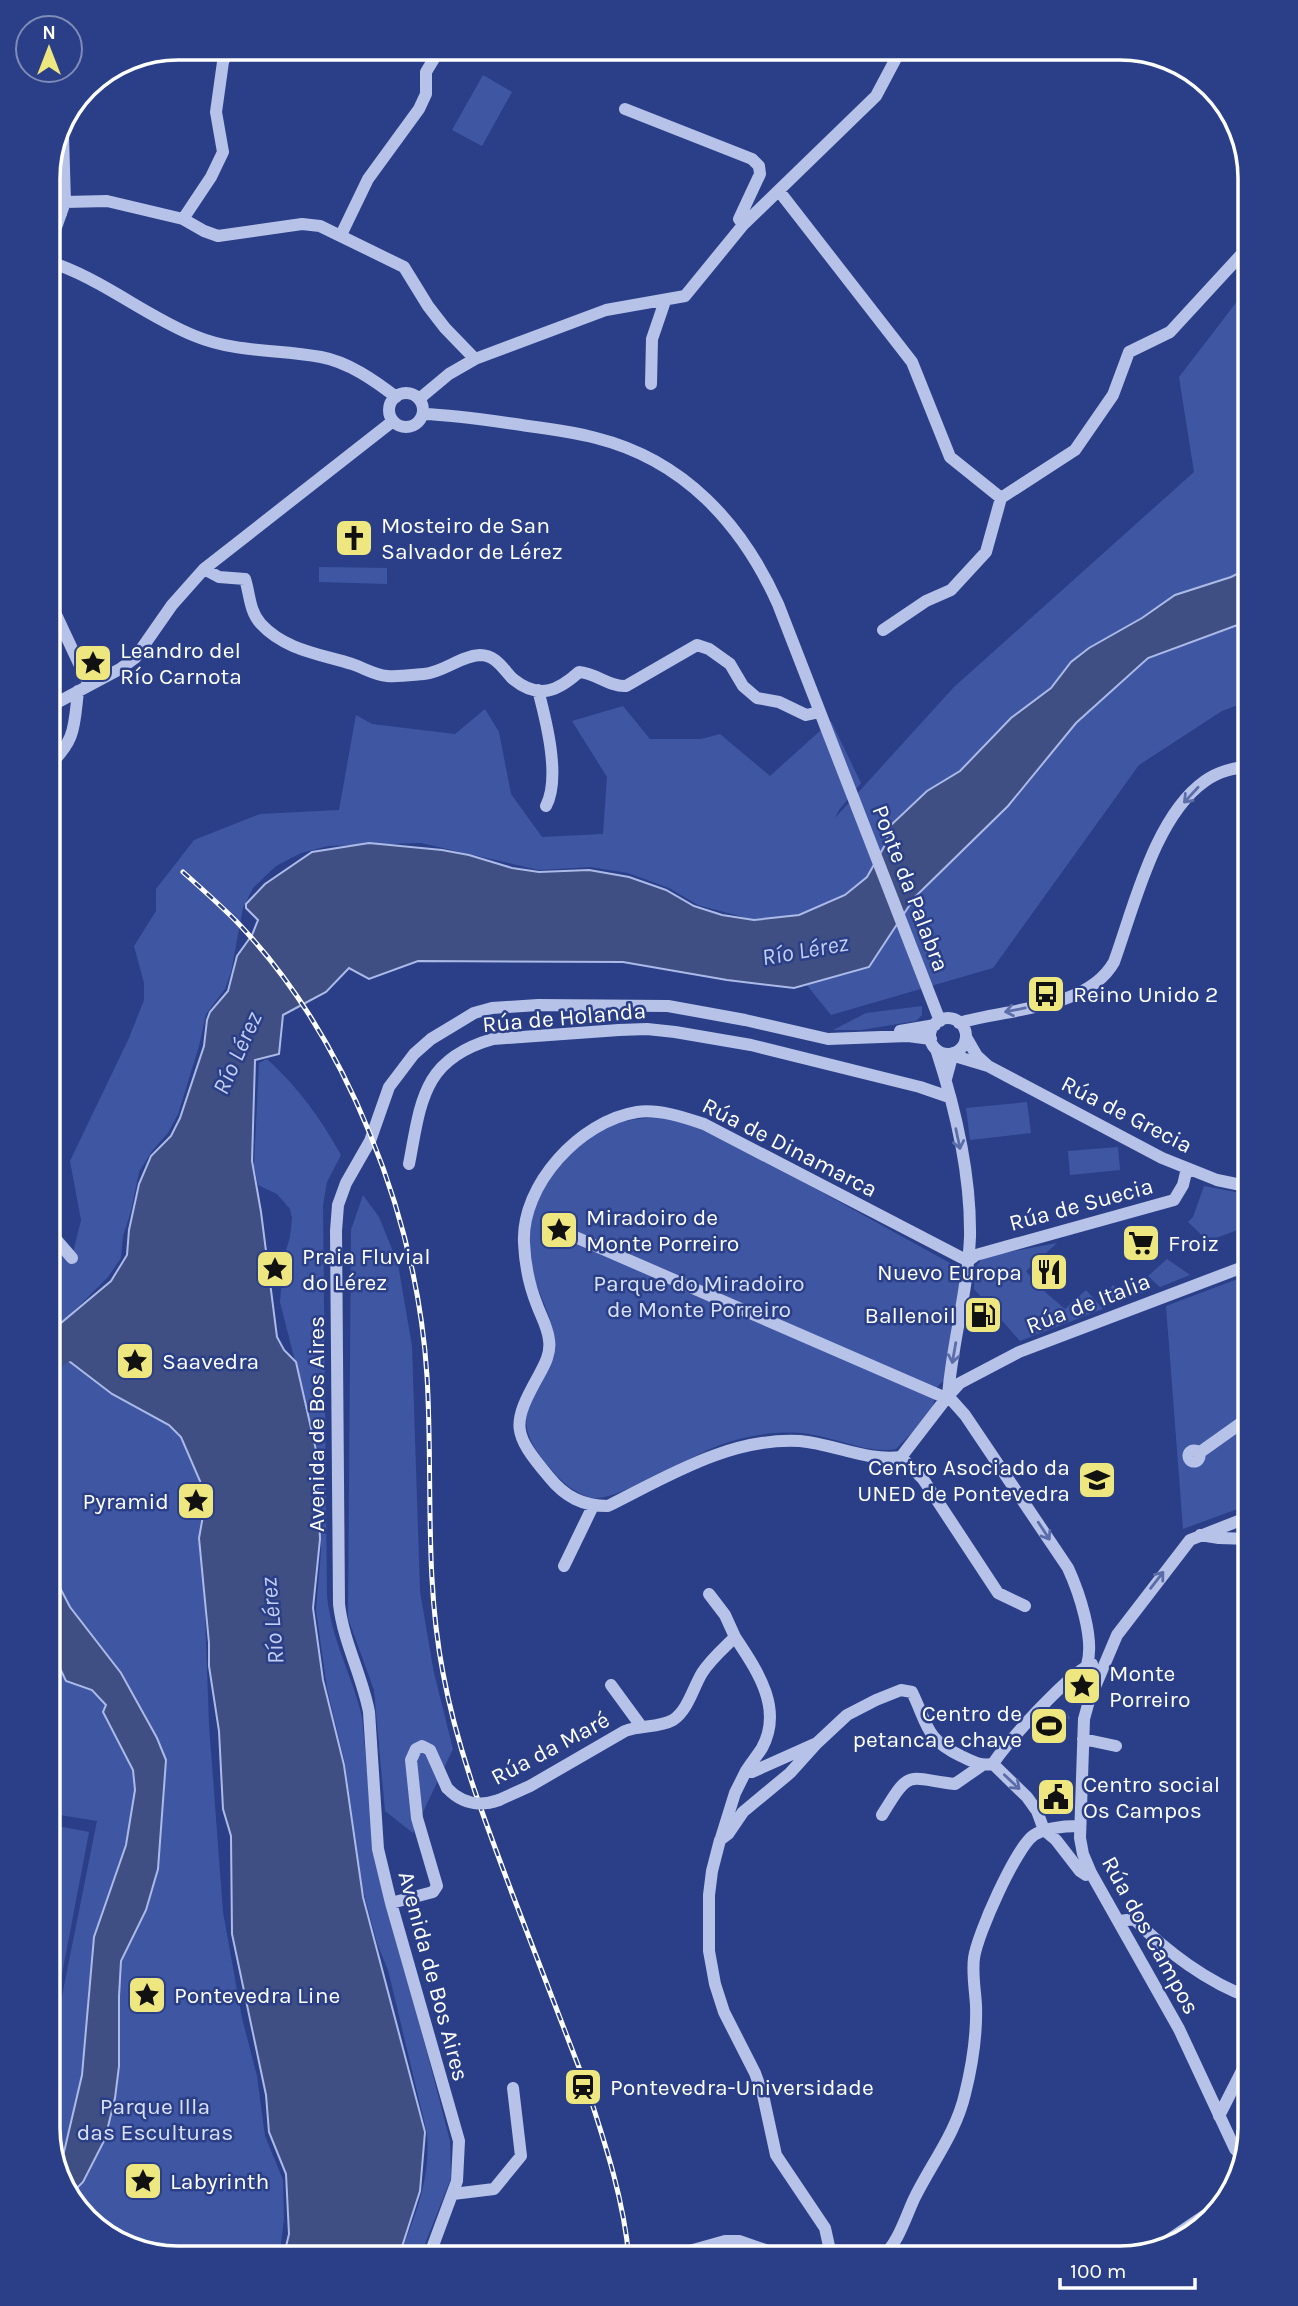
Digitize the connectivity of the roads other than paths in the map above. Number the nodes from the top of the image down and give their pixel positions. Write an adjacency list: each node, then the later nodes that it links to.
1 (224, 60): 10 (street)
2 (434, 60): 12 (street)
3 (895, 60): 6 (street)
4 (625, 109): 11 (street)
5 (63, 153): 8 (street)
6 (779, 191): 11 (street); 22 (street)
7 (60, 204): 8 (street)
8 (63, 208): 9 (street); 10 (street)
9 (60, 216)
10 (183, 219): 12 (street)
11 (743, 225): 15 (street)
12 (341, 235): 16 (street)
13 (1238, 258): 22 (street)
14 (60, 266): 18 (street)
15 (665, 301): 16 (street); 17 (street)
16 (475, 359): 19 (street)
17 (651, 384)
18 (396, 397): 19 (street); 21 (street)
19 (419, 399): 20 (street)
20 (423, 414): 21 (street); 29 (street, Ponte da Palabra)
21 (393, 421): 23 (street)
22 (1001, 498): 25 (street)
23 (204, 569): 26 (street); 27 (street)
24 (60, 626): 26 (street)
25 (883, 630)
26 (84, 688): 28 (street); 30 (street)
27 (538, 690): 29 (street); 32 (street)
28 (60, 701)
29 (820, 712): 33 (street, Ponte da Palabra)
30 (60, 756)
31 (1238, 769): 34 (street, one-way to 34)
32 (546, 806)
33 (938, 1023): 34 (street); 36 (street, Avenida de Bos Aires); 37 (street)
34 (959, 1023): 35 (street)
35 (966, 1037): 38 (street); 40 (street, Rúa de Grecia)
36 (862, 1038): 37 (street, Avenida de Bos Aires); 84 (street, Avenida de Bos Aires)
37 (933, 1044): 38 (street); 41 (street)
38 (953, 1054): 39 (street, Rúa de Grecia); 41 (street)
39 (974, 1063): 40 (street, Rúa de Grecia); 41 (street)
40 (988, 1066): 45 (street, Rúa de Grecia)
41 (944, 1073): 42 (street); 43 (street)
42 (920, 1087): 43 (street, Rúa de Holanda); 44 (street, Rúa de Holanda)
43 (949, 1097): 50 (street, one-way to 50)
44 (409, 1164)
45 (1187, 1168): 46 (street, Rúa de Grecia); 50 (street, Rúa de Suecia)
46 (1238, 1184)
47 (566, 1233): 52 (street)
48 (60, 1244): 49 (street)
49 (72, 1258)
50 (968, 1261): 52 (street, one-way to 52); 56 (street, Rúa de Dinamarca)
51 (1238, 1269): 52 (street, Rúa de Italia)
52 (947, 1397): 55 (street); 63 (street, one-way to 63)
53 (1238, 1425): 54 (street)
54 (1199, 1453)
55 (901, 1457): 56 (street); 62 (street)
56 (593, 1506): 60 (street)
57 (1238, 1521): 58 (street)
58 (1200, 1535): 59 (street); 65 (street, one-way to 58)
59 (1238, 1539)
60 (564, 1566)
61 (709, 1594): 64 (street)
62 (1025, 1605)
63 (1087, 1630): 65 (street); 66 (street)
64 (736, 1637): 73 (street, Rúa da Maré); 78 (street)
65 (1114, 1642): 67 (street)
66 (1087, 1665): 67 (street); 68 (street)
67 (1100, 1675): 70 (street)
68 (1071, 1680): 71 (street); 77 (street)
69 (611, 1685): 73 (street)
70 (1092, 1693): 71 (street); 72 (street, Rúa dos Campos)
71 (1077, 1698): 72 (street, Rúa dos Campos)
72 (1084, 1719): 74 (street, Rúa dos Campos)
73 (641, 1726): 84 (street, Rúa da Maré, bridge)
74 (1083, 1739): 76 (street); 81 (street, Rúa dos Campos)
75 (817, 1744): 77 (street); 78 (street); 82 (street)
76 (1116, 1746)
77 (987, 1765): 79 (street); 80 (street, one-way to 80)
78 (746, 1771): 82 (street)
79 (882, 1815)
80 (1044, 1830): 81 (street); 83 (street); 96 (street)
81 (1080, 1832): 83 (street, Rúa dos Campos)
82 (720, 1840): 95 (street)
83 (1091, 1873): 85 (street, Rúa dos Campos)
84 (391, 1903): 91 (street, Avenida de Bos Aires)
85 (1120, 1921): 86 (street); 89 (street, Rúa dos Campos)
86 (1238, 1993)
87 (1238, 2079): 89 (street)
88 (513, 2088): 91 (street)
89 (1219, 2116): 90 (street, Rúa dos Campos)
90 (1236, 2150)
91 (453, 2194): 92 (street, Avenida de Bos Aires)
92 (433, 2246)
93 (708, 2246): 94 (street)
94 (754, 2246)
95 (829, 2246)
96 (894, 2246)

